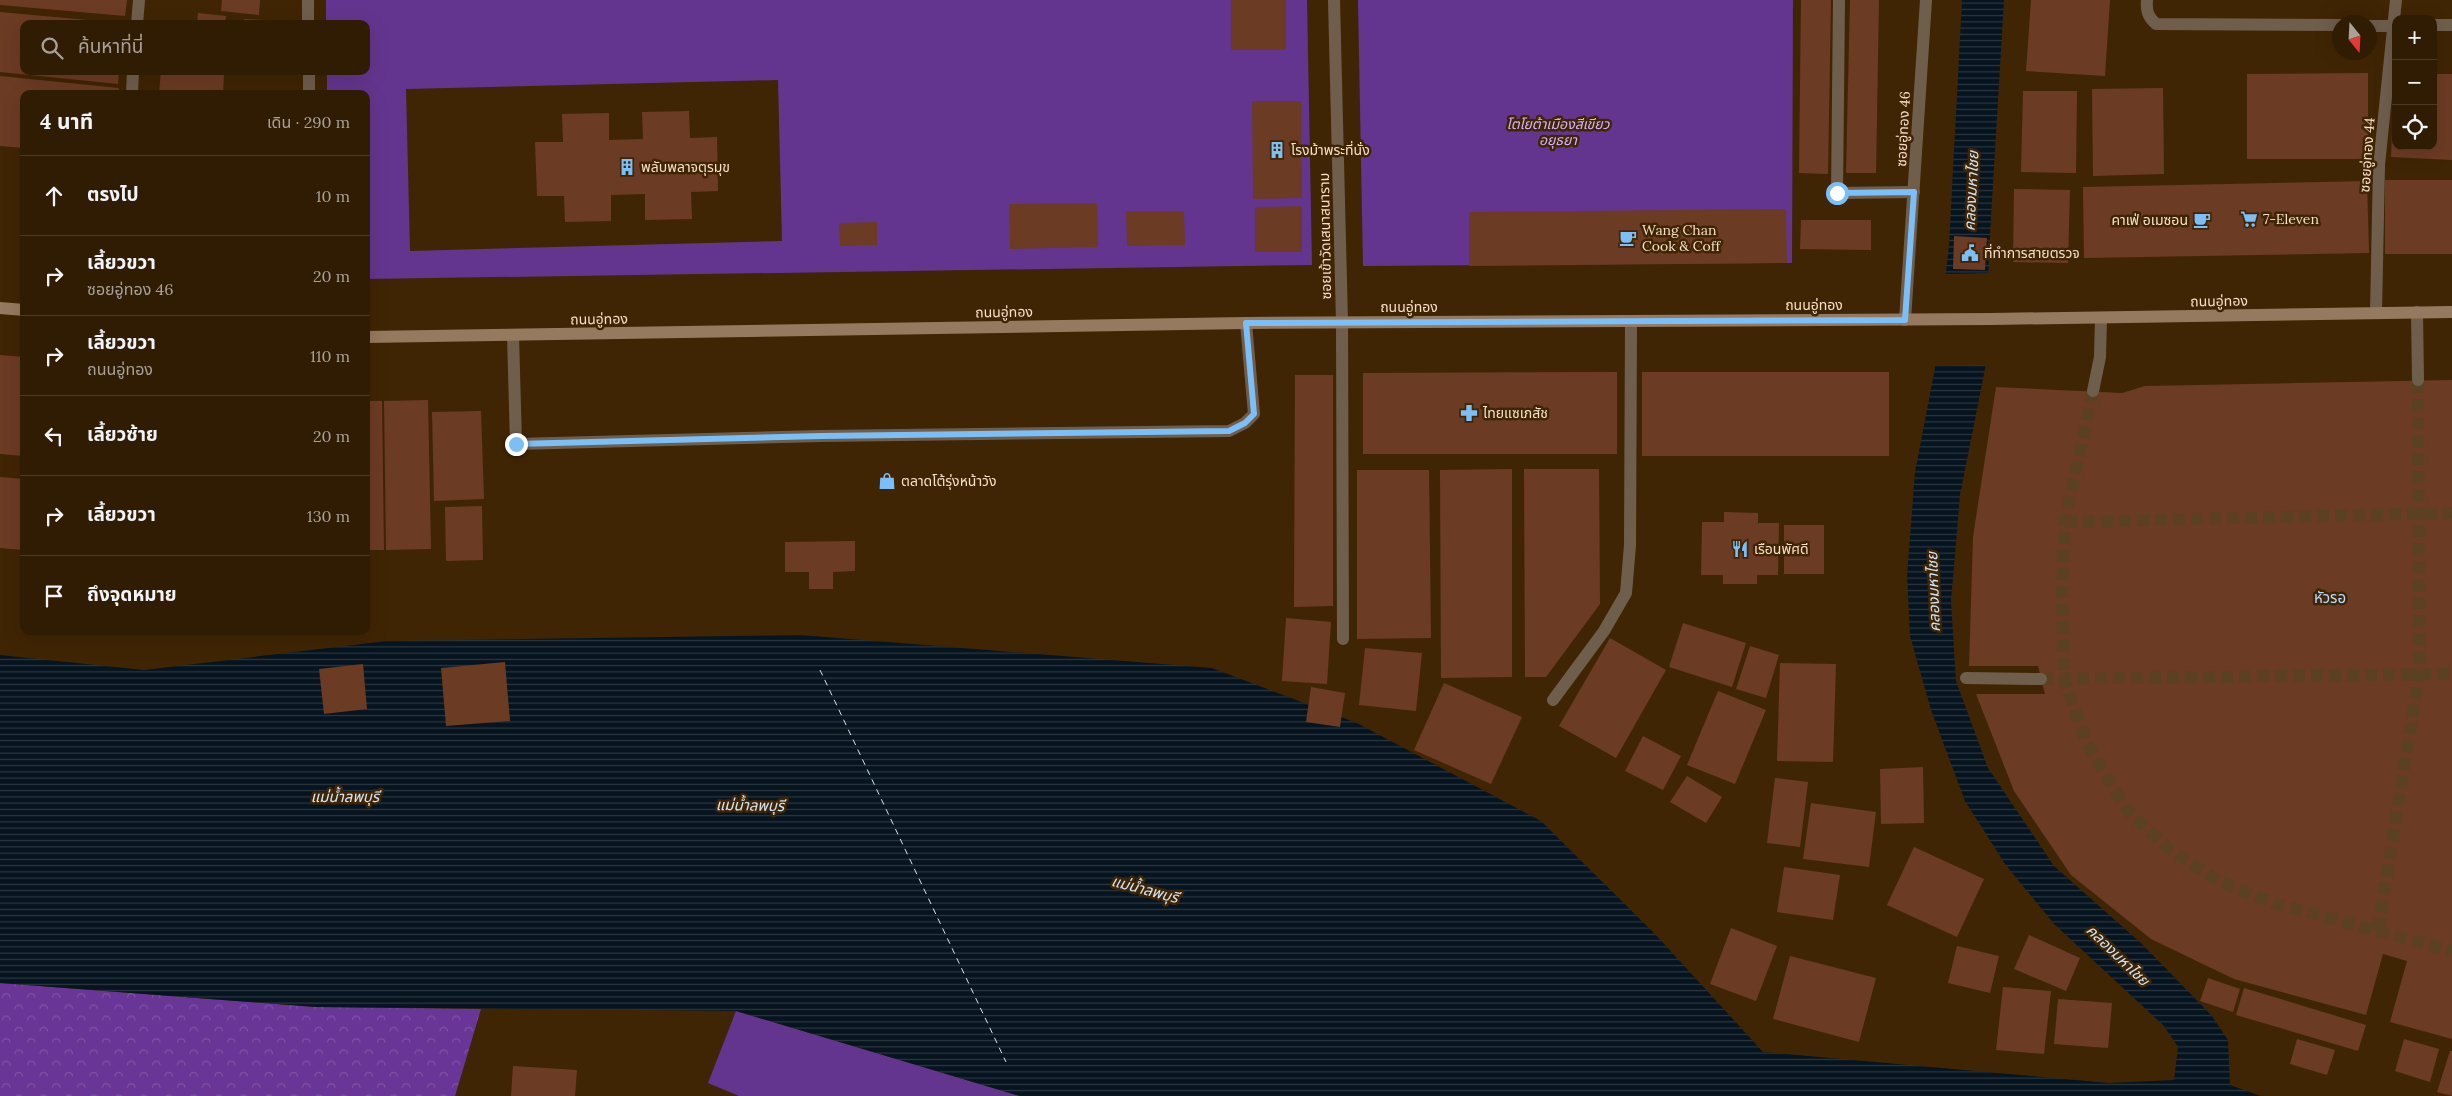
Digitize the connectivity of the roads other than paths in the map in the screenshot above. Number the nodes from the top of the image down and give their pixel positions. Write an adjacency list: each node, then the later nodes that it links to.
1 (139, 0): 9 (street)
2 (308, 0): 10 (street)
3 (1334, 0): 30 (street, ซอยเข้าวัดเสนาสนาราม)
4 (1839, 0): 21 (street)
5 (1926, 0): 21 (street, ซอยอู่ทอง 46)
6 (2147, 0): 13 (street)
7 (2396, 0): 8 (street, ซอยอู่ทอง 44)
8 (2395, 15)
9 (137, 20)
10 (308, 20)
11 (2437, 25): 12 (street)
12 (2452, 25)
13 (2332, 26)
14 (2377, 26): 15 (street)
15 (2392, 26)
16 (2392, 45): 26 (street, ซอยอู่ทอง 44)
17 (134, 75): 19 (street)
18 (309, 75): 20 (street)
19 (132, 90)
20 (309, 90)
21 (1914, 192): 28 (street, ซอยอู่ทอง 46)
22 (0, 308): 23 (main road)
23 (20, 310)
24 (2417, 312): 25 (main road, ถนนอู่ทอง); 26 (main road, ถนนอู่ทอง); 34 (street)
25 (2452, 312)
26 (2376, 313): 27 (main road, ถนนอู่ทอง)
27 (2101, 318): 28 (main road, ถนนอู่ทอง); 35 (street)
28 (1905, 320): 29 (main road, ถนนอู่ทอง)
29 (1631, 321): 30 (main road, ถนนอู่ทอง); 39 (street)
30 (1342, 322): 31 (main road, ถนนอู่ทอง); 36 (street, ซอยเข้าวัดเสนาสนาราม)
31 (1246, 323): 32 (main road, ถนนอู่ทอง); 32 (street)
32 (513, 335): 33 (main road, ถนนอู่ทอง)
33 (370, 337)
34 (2418, 380)
35 (2093, 391)
36 (1343, 639)
37 (1966, 678): 38 (street)
38 (2041, 680)
39 (1553, 700)

